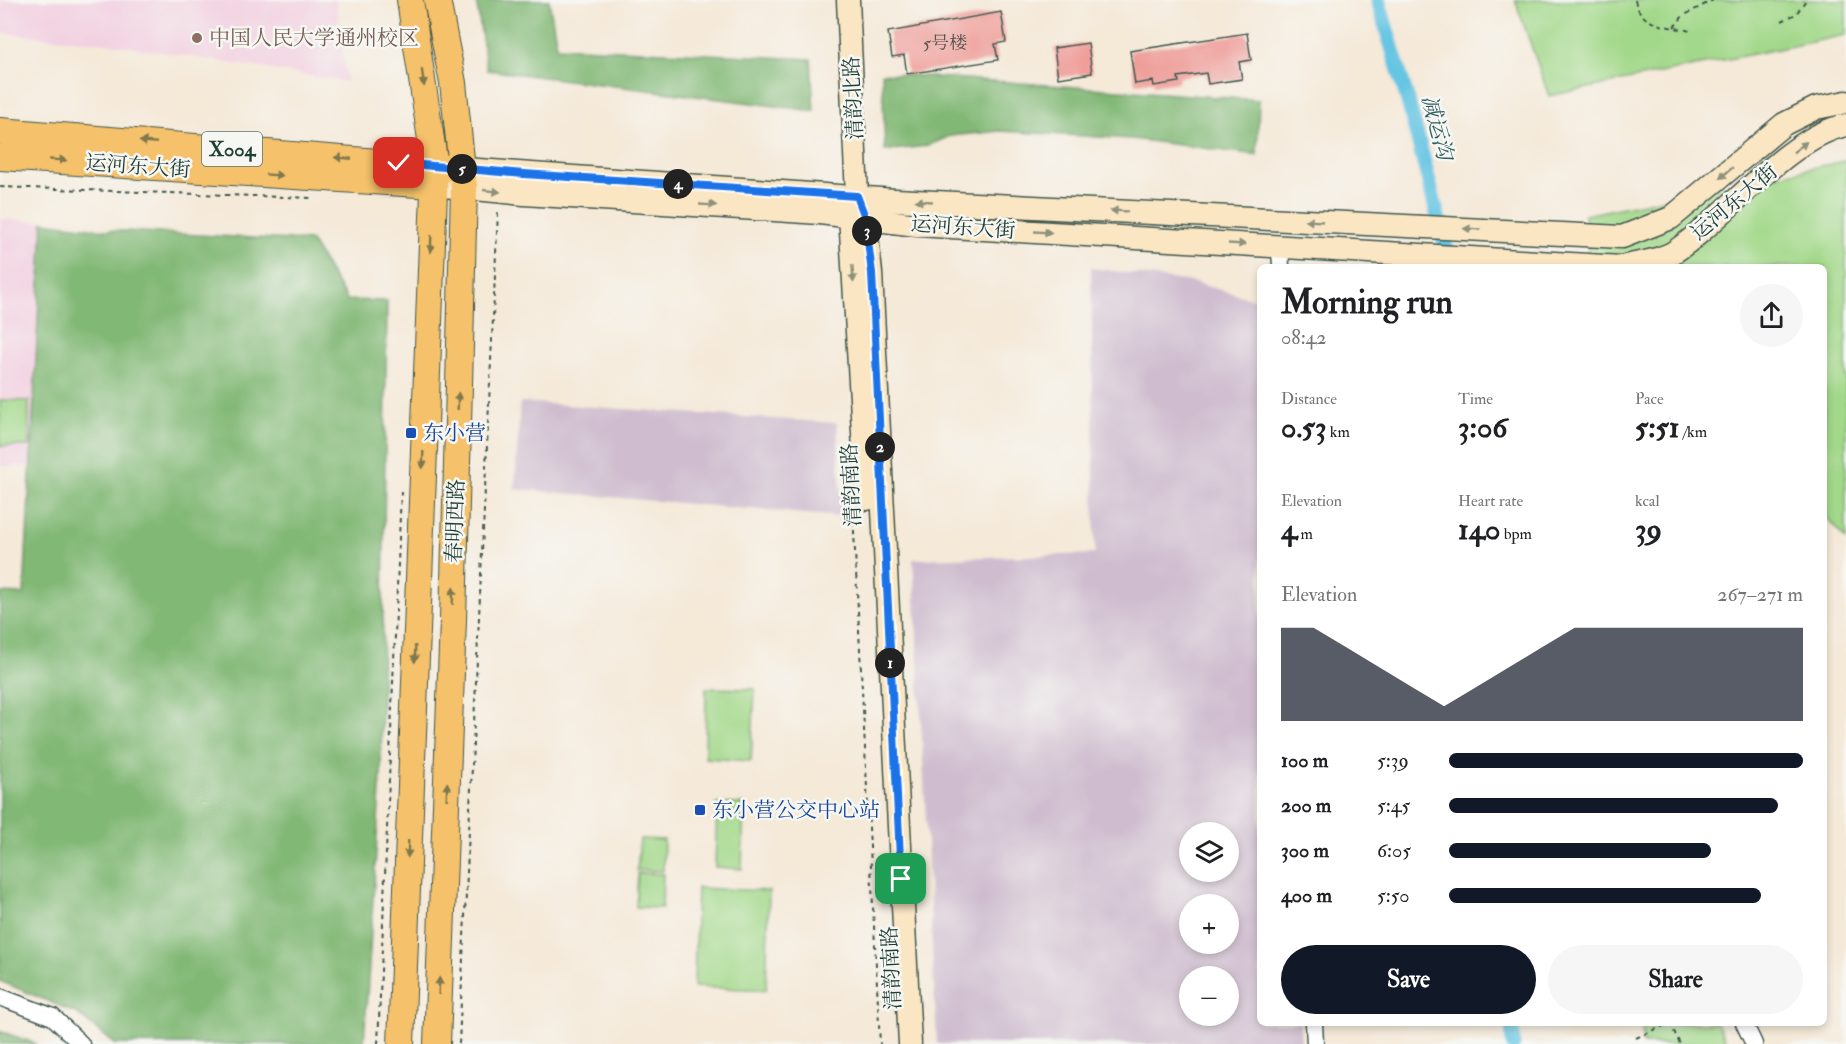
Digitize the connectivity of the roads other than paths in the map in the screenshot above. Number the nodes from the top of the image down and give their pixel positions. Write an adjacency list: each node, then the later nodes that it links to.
1 (410, 0): 8 (main road, 春明西路, one-way to 8)
2 (437, 0): 9 (main road, 春明西路)
3 (848, 0): 10 (main road, 清韵北路)
4 (1846, 102): 10 (main road, 运河东大街 / X004, one-way to 10)
5 (1846, 125): 13 (main road, 运河东大街 / X004, one-way to 5)
6 (0, 131): 8 (main road, 运河东大街 / X004, one-way to 6)
7 (0, 157): 8 (main road, 运河东大街 / X004, one-way to 8)
8 (434, 176): 9 (main road, 运河东大街 / X004); 18 (main road, 春明西路, one-way to 18)
9 (464, 178): 10 (main road, 运河东大街 / X004); 10 (main road, 运河东大街 / X004, one-way to 10); 19 (main road, 春明西路, one-way to 9)
10 (858, 209): 11 (main road, 运河东大街 / X004, one-way to 11); 20 (main road, 清韵南路, one-way to 20); 21 (main road, 清韵南路)
11 (1280, 257): 12 (main road, 运河东大街 / X004)
12 (1582, 264)
13 (1633, 264)
14 (0, 997): 17 (street)
15 (1314, 1026): 22 (street)
16 (1745, 1026): 23 (street)
17 (81, 1044)
18 (401, 1044)
19 (437, 1044)
20 (895, 1044)
21 (910, 1044)
22 (1315, 1044)
23 (1754, 1044)

